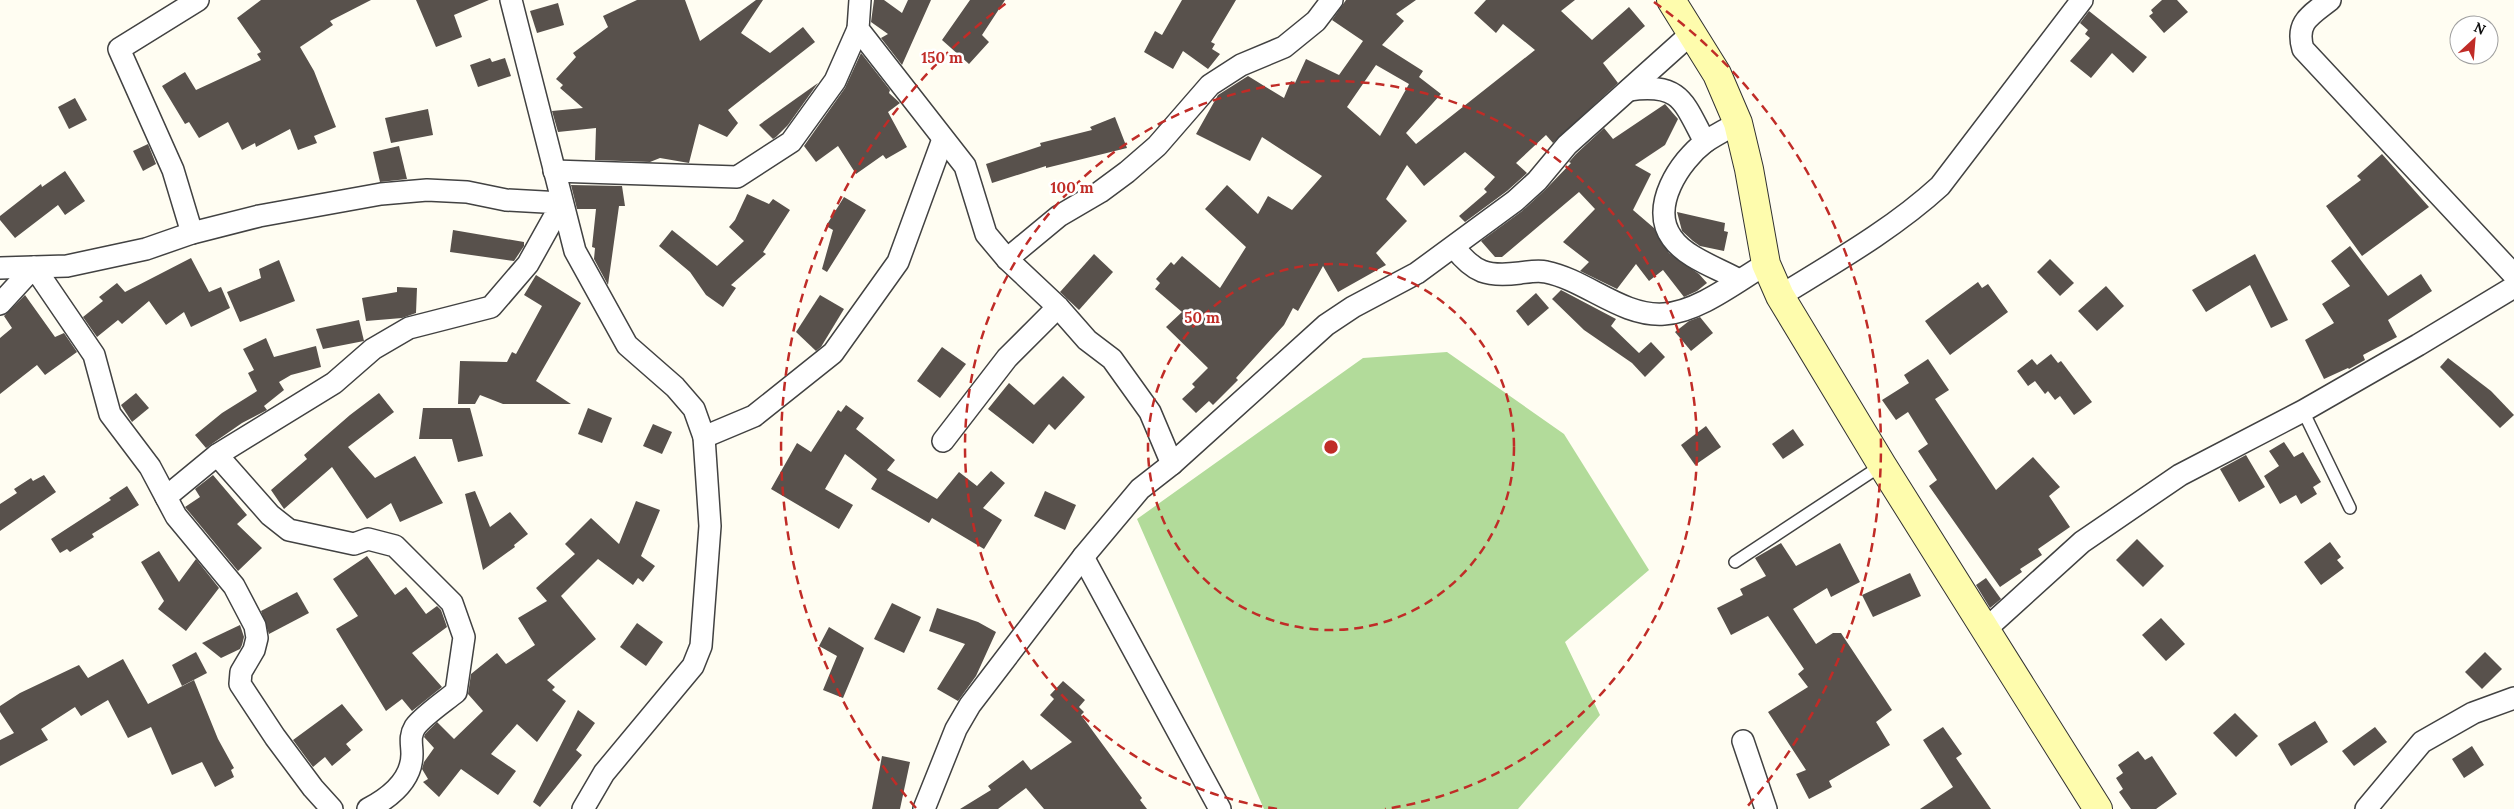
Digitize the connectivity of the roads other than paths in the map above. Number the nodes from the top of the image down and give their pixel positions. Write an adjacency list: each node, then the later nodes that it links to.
1 (198, 0): 16 (street)
2 (511, 0): 14 (street)
3 (860, 0): 8 (street)
4 (1332, 0): 18 (street)
5 (2082, 0): 25 (street)
6 (2330, 0): 22 (street)
7 (1676, 2): 9 (street)
8 (858, 29): 12 (street); 14 (street)
9 (1693, 32): 10 (street); 11 (street)
10 (1629, 90): 13 (street); 17 (street)
11 (1738, 123): 13 (street); 19 (street)
12 (944, 139): 18 (street); 29 (street)
13 (1705, 142): 23 (street)
14 (554, 172): 15 (street)
15 (562, 203): 16 (street); 29 (street); 31 (street)
16 (192, 233): 20 (street)
17 (1454, 247): 23 (street); 32 (street)
18 (1007, 258): 27 (street)
19 (1766, 264): 23 (street); 25 (street)
20 (34, 267): 21 (street); 26 (street); 34 (street)
21 (0, 268)
22 (2514, 275)
23 (1739, 280)
24 (2514, 287): 28 (street)
25 (1780, 296): 33 (street)
26 (0, 304)
27 (1058, 307): 30 (street); 32 (street)
28 (2303, 411): 35 (lane); 38 (street)
29 (704, 437): 43 (street)
30 (943, 441)
31 (217, 455): 34 (street); 42 (street)
32 (1172, 464): 36 (street)
33 (1882, 464): 37 (lane); 38 (street)
34 (166, 497): 41 (street)
35 (2350, 508)
36 (1083, 557): 44 (street); 45 (street)
37 (1735, 562)
38 (1986, 628): 47 (street)
39 (2514, 698): 48 (street)
40 (1743, 741): 46 (street)
41 (332, 809)
42 (368, 809)
43 (584, 809)
44 (924, 809)
45 (1220, 809)
46 (1766, 809)
47 (2098, 809)
48 (2366, 809)

